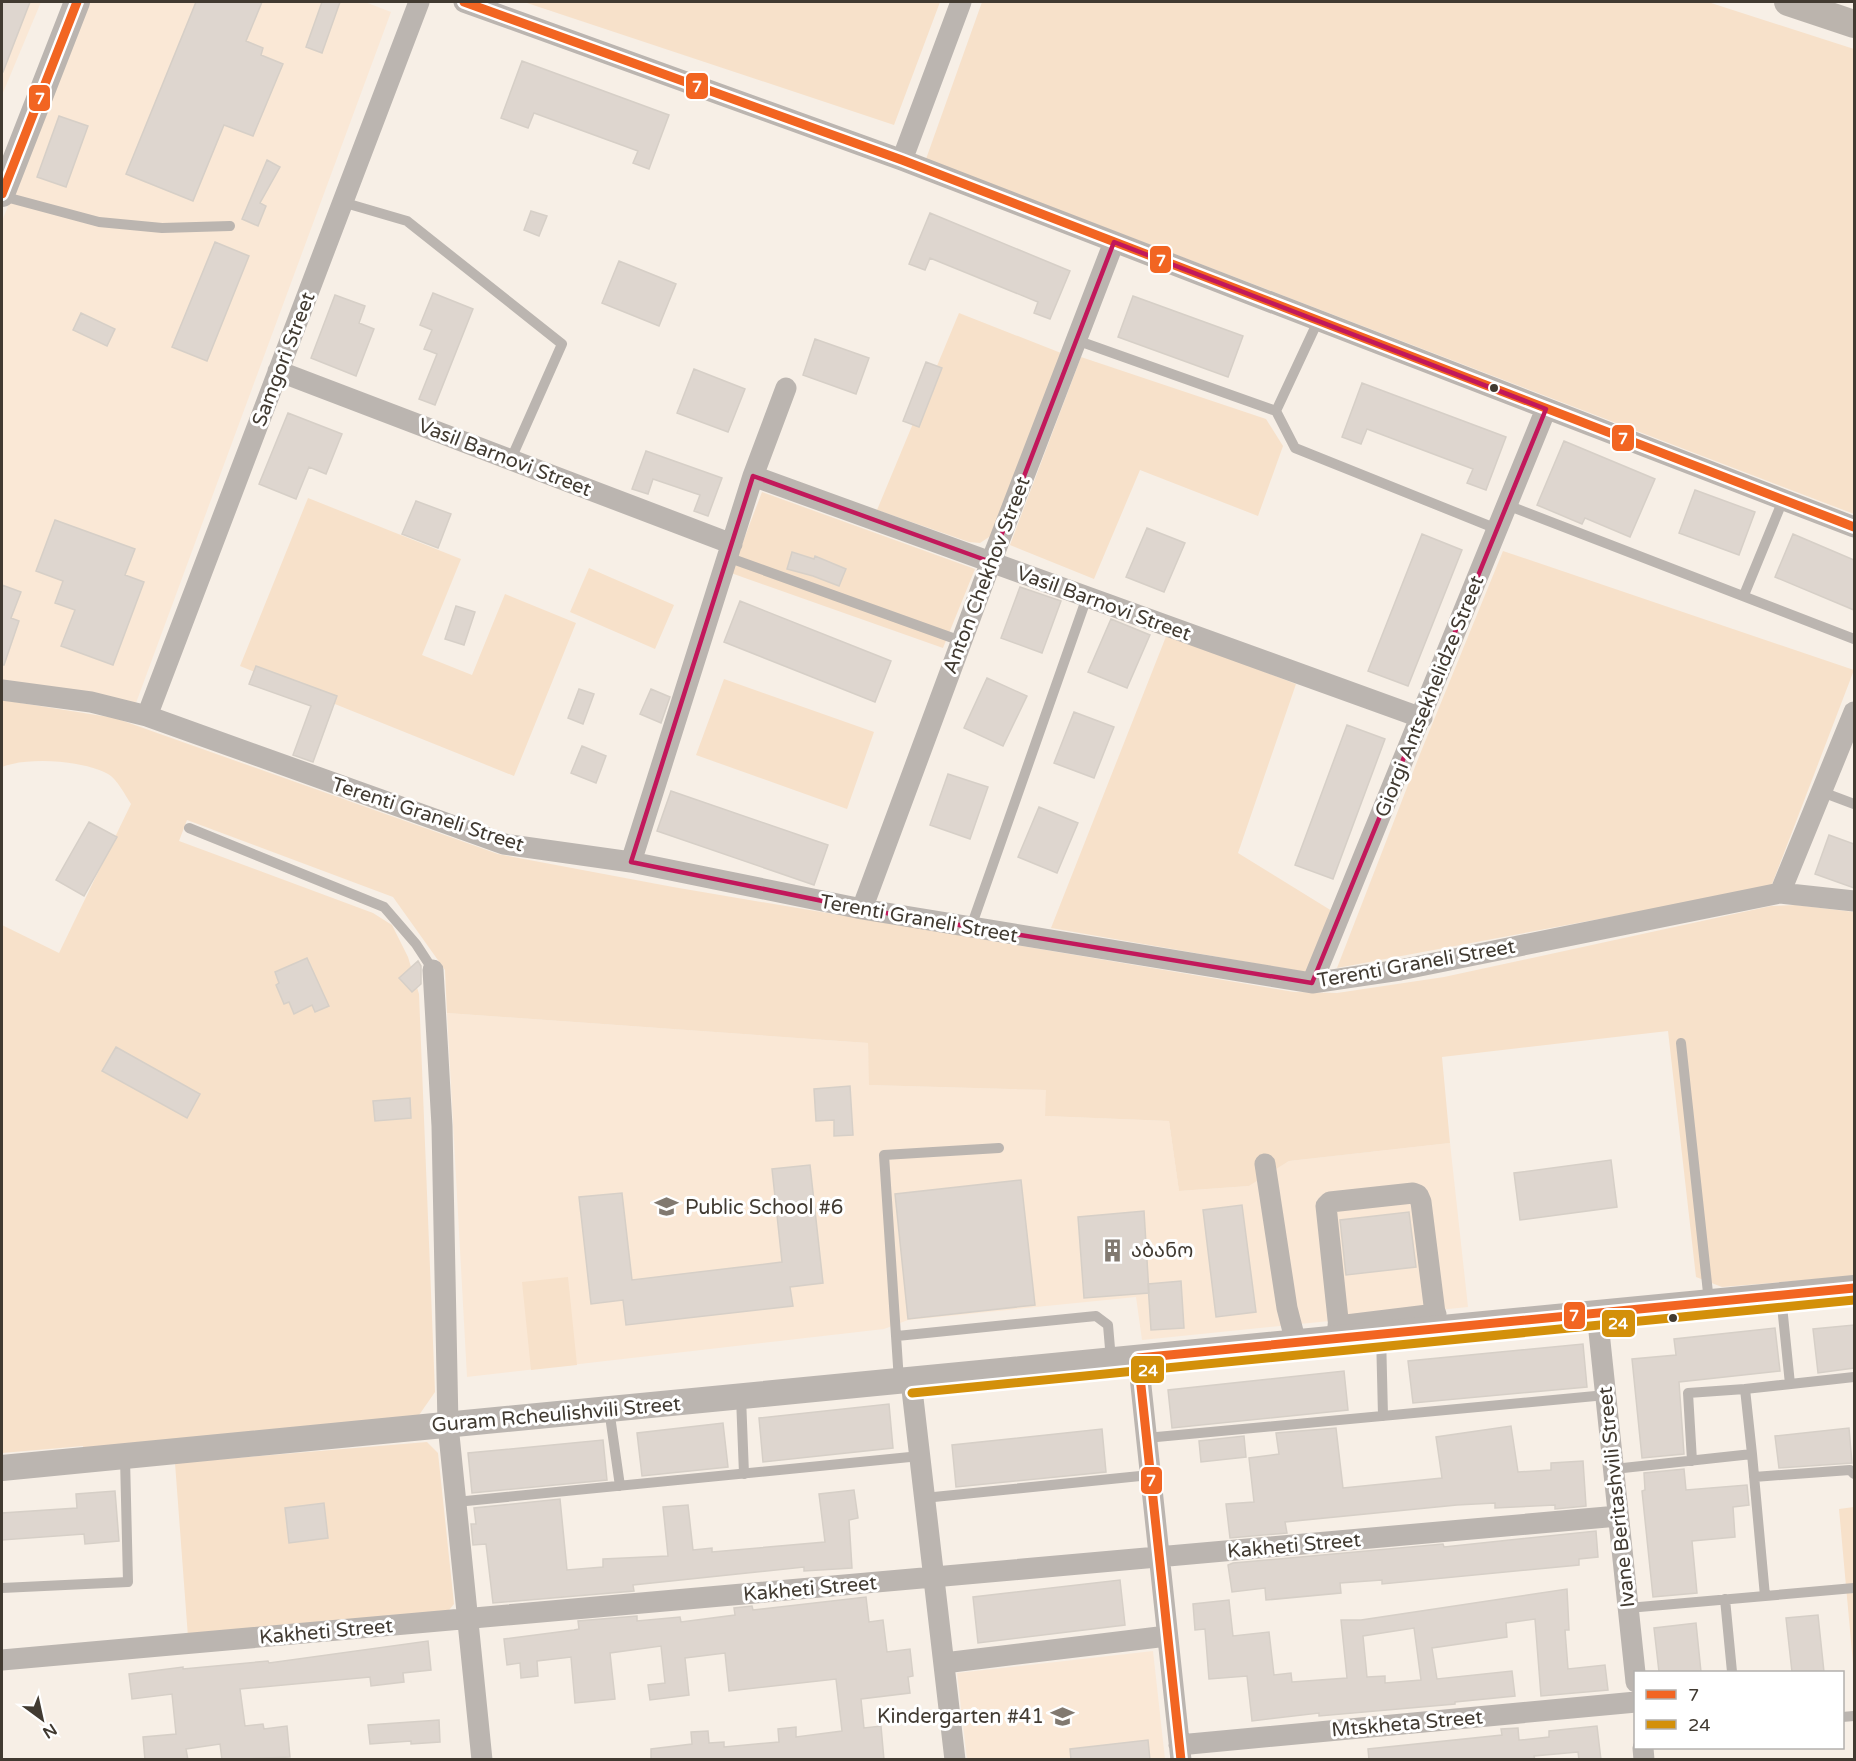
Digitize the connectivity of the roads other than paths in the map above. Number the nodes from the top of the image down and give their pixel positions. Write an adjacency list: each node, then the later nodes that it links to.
1 (77, 2): 8 (street)
2 (419, 2): 9 (street, Samgori Street)
3 (464, 2): 7 (street)
4 (961, 2): 7 (street)
5 (1788, 2): 6 (main road)
6 (1854, 24)
7 (902, 160): 11 (street)
8 (2, 195): 10 (lane)
9 (342, 202): 14 (street, Samgori Street); 18 (lane)
10 (230, 226)
11 (1114, 242): 12 (street); 13 (street, Anton Chekhov Street)
12 (1318, 321): 16 (street); 17 (lane)
13 (1076, 340): 17 (lane); 25 (street, Anton Chekhov Street)
14 (278, 370): 18 (street, Vasil Barnovi Street); 32 (street, Samgori Street)
15 (786, 388): 19 (street)
16 (1546, 409): 20 (street); 21 (street, Giorgi Antsekhelidze Street)
17 (1276, 411): 23 (lane)
18 (511, 459): 24 (street, Vasil Barnovi Street)
19 (753, 476): 24 (street); 25 (street, Vasil Barnovi Street)
20 (1783, 500): 22 (street); 26 (lane)
21 (1507, 506): 23 (street, Giorgi Antsekhelidze Street); 26 (lane)
22 (1854, 527)
23 (1497, 529): 33 (street, Giorgi Antsekhelidze Street)
24 (729, 550): 29 (lane, Vasil Barnovi Street); 37 (street)
25 (991, 562): 27 (street, Vasil Barnovi Street); 29 (street, Anton Chekhov Street)
26 (1744, 595): 28 (lane)
27 (1087, 597): 33 (street, Vasil Barnovi Street); 41 (lane)
28 (1854, 639)
29 (961, 641): 40 (street, Anton Chekhov Street)
30 (2, 690): 32 (street, Terenti Graneli Street)
31 (1854, 712): 34 (street)
32 (147, 716): 37 (street, Terenti Graneli Street)
33 (1422, 718): 43 (street, Giorgi Antsekhelidze Street)
34 (1822, 792): 35 (lane); 38 (street)
35 (1854, 804)
36 (189, 828): 42 (lane)
37 (631, 862): 40 (street, Terenti Graneli Street)
38 (1780, 893): 39 (street, Terenti Graneli Street); 43 (street, Terenti Graneli Street)
39 (1854, 901)
40 (862, 909): 41 (street, Terenti Graneli Street)
41 (971, 927): 43 (street, Terenti Graneli Street)
42 (433, 970): 66 (street)
43 (1312, 983)
44 (1681, 1043): 49 (lane)
45 (999, 1148): 54 (lane)
46 (1265, 1164): 55 (street)
47 (1854, 1288): 48 (street)
48 (1781, 1295): 49 (street); 60 (lane)
49 (1709, 1302): 50 (street)
50 (1597, 1313): 51 (street); 62 (street, Ivane Beritashvili Street)
51 (1436, 1322): 52 (street); 52 (street); 53 (street)
52 (1339, 1332): 53 (street); 55 (street)
53 (1381, 1334): 65 (lane)
54 (897, 1336): 57 (lane); 59 (lane)
55 (1296, 1342): 56 (street)
56 (1137, 1358): 57 (street, Guram Rcheulishvili Street); 67 (street)
57 (1111, 1360): 59 (street, Guram Rcheulishvili Street)
58 (1854, 1377): 60 (lane)
59 (905, 1381): 63 (street, Guram Rcheulishvili Street); 69 (street)
60 (1790, 1384): 61 (lane)
61 (1745, 1389): 68 (lane); 71 (lane)
62 (1606, 1395): 65 (lane); 73 (street, Ivane Beritashvili Street)
63 (741, 1397): 64 (street, Guram Rcheulishvili Street); 74 (lane)
64 (609, 1409): 66 (street, Guram Rcheulishvili Street); 78 (lane)
65 (1383, 1416): 67 (lane)
66 (448, 1425): 70 (street, Guram Rcheulishvili Street); 80 (street)
67 (1146, 1438): 76 (street)
68 (1752, 1454): 71 (lane); 77 (lane)
69 (920, 1456): 74 (lane); 79 (street)
70 (125, 1458): 72 (street, Guram Rcheulishvili Street); 84 (lane)
71 (1692, 1461): 73 (lane)
72 (2, 1468)
73 (1614, 1469): 81 (street, Ivane Beritashvili Street)
74 (744, 1474): 78 (lane)
75 (1854, 1474): 77 (lane)
76 (1150, 1475): 79 (lane); 82 (street)
77 (1754, 1477): 86 (lane)
78 (620, 1486): 80 (lane)
79 (924, 1498): 83 (street)
80 (456, 1502): 89 (street)
81 (1618, 1516): 82 (street, Kakheti Street); 88 (street, Ivane Beritashvili Street)
82 (1158, 1557): 83 (street, Kakheti Street); 90 (street)
83 (932, 1577): 89 (street, Kakheti Street); 92 (street)
84 (2, 1588)
85 (1854, 1588): 86 (lane)
86 (1765, 1596): 87 (lane)
87 (1725, 1599): 88 (lane); 94 (lane)
88 (1628, 1608): 93 (street, Ivane Beritashvili Street)
89 (467, 1619): 91 (street, Kakheti Street); 97 (street)
90 (1167, 1636): 92 (street); 96 (street)
91 (2, 1660)
92 (944, 1663): 98 (street)
93 (1634, 1671)
94 (1732, 1671)
95 (1634, 1702): 96 (street, Mtskheta Street)
96 (1180, 1752)
97 (482, 1760)
98 (955, 1760)

